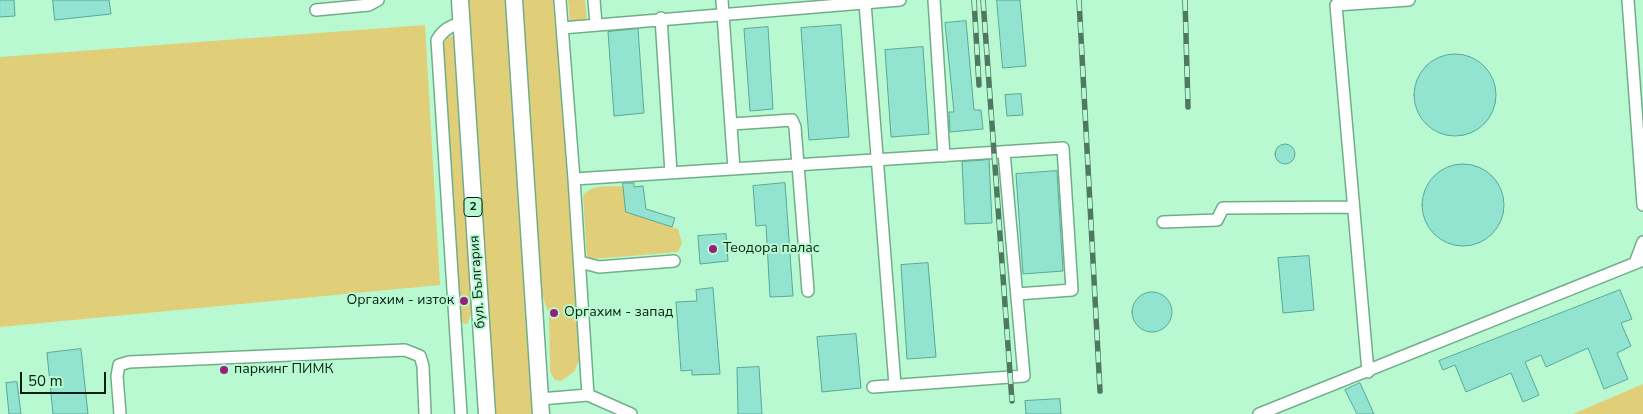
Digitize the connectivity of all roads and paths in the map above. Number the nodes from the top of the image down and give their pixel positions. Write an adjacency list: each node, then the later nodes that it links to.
1 (378, 0): 13 (street)
2 (460, 0): 16 (highway, бул. България / 2)
3 (514, 0): 40 (highway)
4 (560, 0): 18 (street)
5 (594, 0): 17 (street)
6 (722, 0): 14 (street)
7 (900, 0): 12 (street)
8 (934, 0): 21 (street)
9 (1409, 0): 28 (street)
10 (1628, 0): 27 (street)
11 (829, 3): 12 (street); 14 (street)
12 (864, 3): 22 (street)
13 (316, 10)
14 (723, 13): 15 (street); 19 (street)
15 (661, 18): 17 (street); 25 (street)
16 (462, 23): 43 (street); 44 (highway, бул. България / 2)
17 (596, 24): 18 (street)
18 (562, 28): 26 (street)
19 (732, 124): 23 (street); 24 (street)
20 (1004, 152): 21 (street); 35 (street); 35 (street)
21 (944, 156): 22 (street)
22 (877, 160): 23 (street); 37 (street)
23 (798, 164): 24 (street); 34 (street)
24 (734, 169): 25 (street)
25 (671, 173): 26 (street)
26 (574, 179): 32 (street)
27 (1643, 205)
28 (1352, 207): 29 (street); 36 (street)
29 (1162, 222)
30 (1643, 242): 33 (street)
31 (674, 261): 32 (street)
32 (580, 262): 39 (street)
33 (1639, 262): 36 (street)
34 (808, 291)
35 (1017, 294): 37 (street)
36 (1368, 372): 46 (street)
37 (895, 385): 38 (street)
38 (873, 386)
39 (588, 395): 40 (street); 45 (street)
40 (540, 407)
41 (120, 414): 42 (street)
42 (425, 414)
43 (461, 414)
44 (487, 414)
45 (630, 414)
46 (1259, 414)

